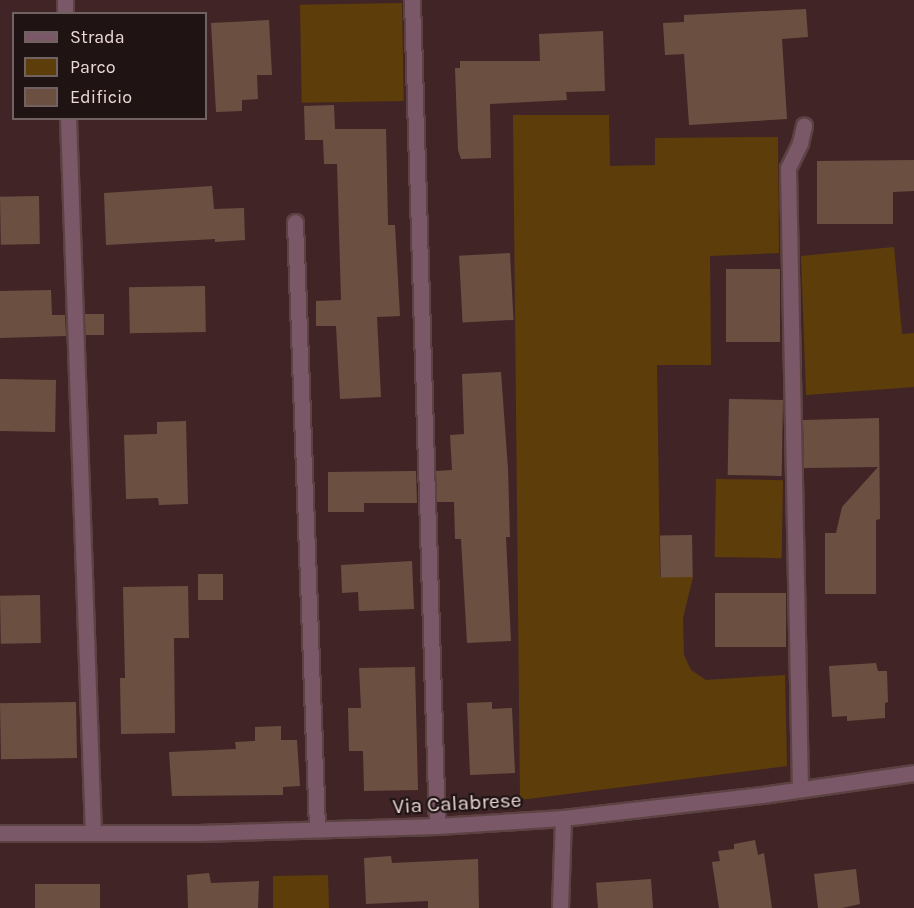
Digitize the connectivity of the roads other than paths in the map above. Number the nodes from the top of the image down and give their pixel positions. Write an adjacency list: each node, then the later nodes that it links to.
1 (412, 0): 8 (street)
2 (68, 120): 11 (street)
3 (804, 125): 6 (street)
4 (295, 222): 9 (street)
5 (914, 773): 6 (street, Via Calabrese)
6 (800, 788): 7 (street, Via Calabrese)
7 (563, 818): 8 (street, Via Calabrese); 12 (street)
8 (437, 826): 9 (street, Via Calabrese)
9 (317, 829): 11 (street, Via Calabrese)
10 (0, 833): 11 (street, Via Calabrese)
11 (93, 833)
12 (560, 908)

